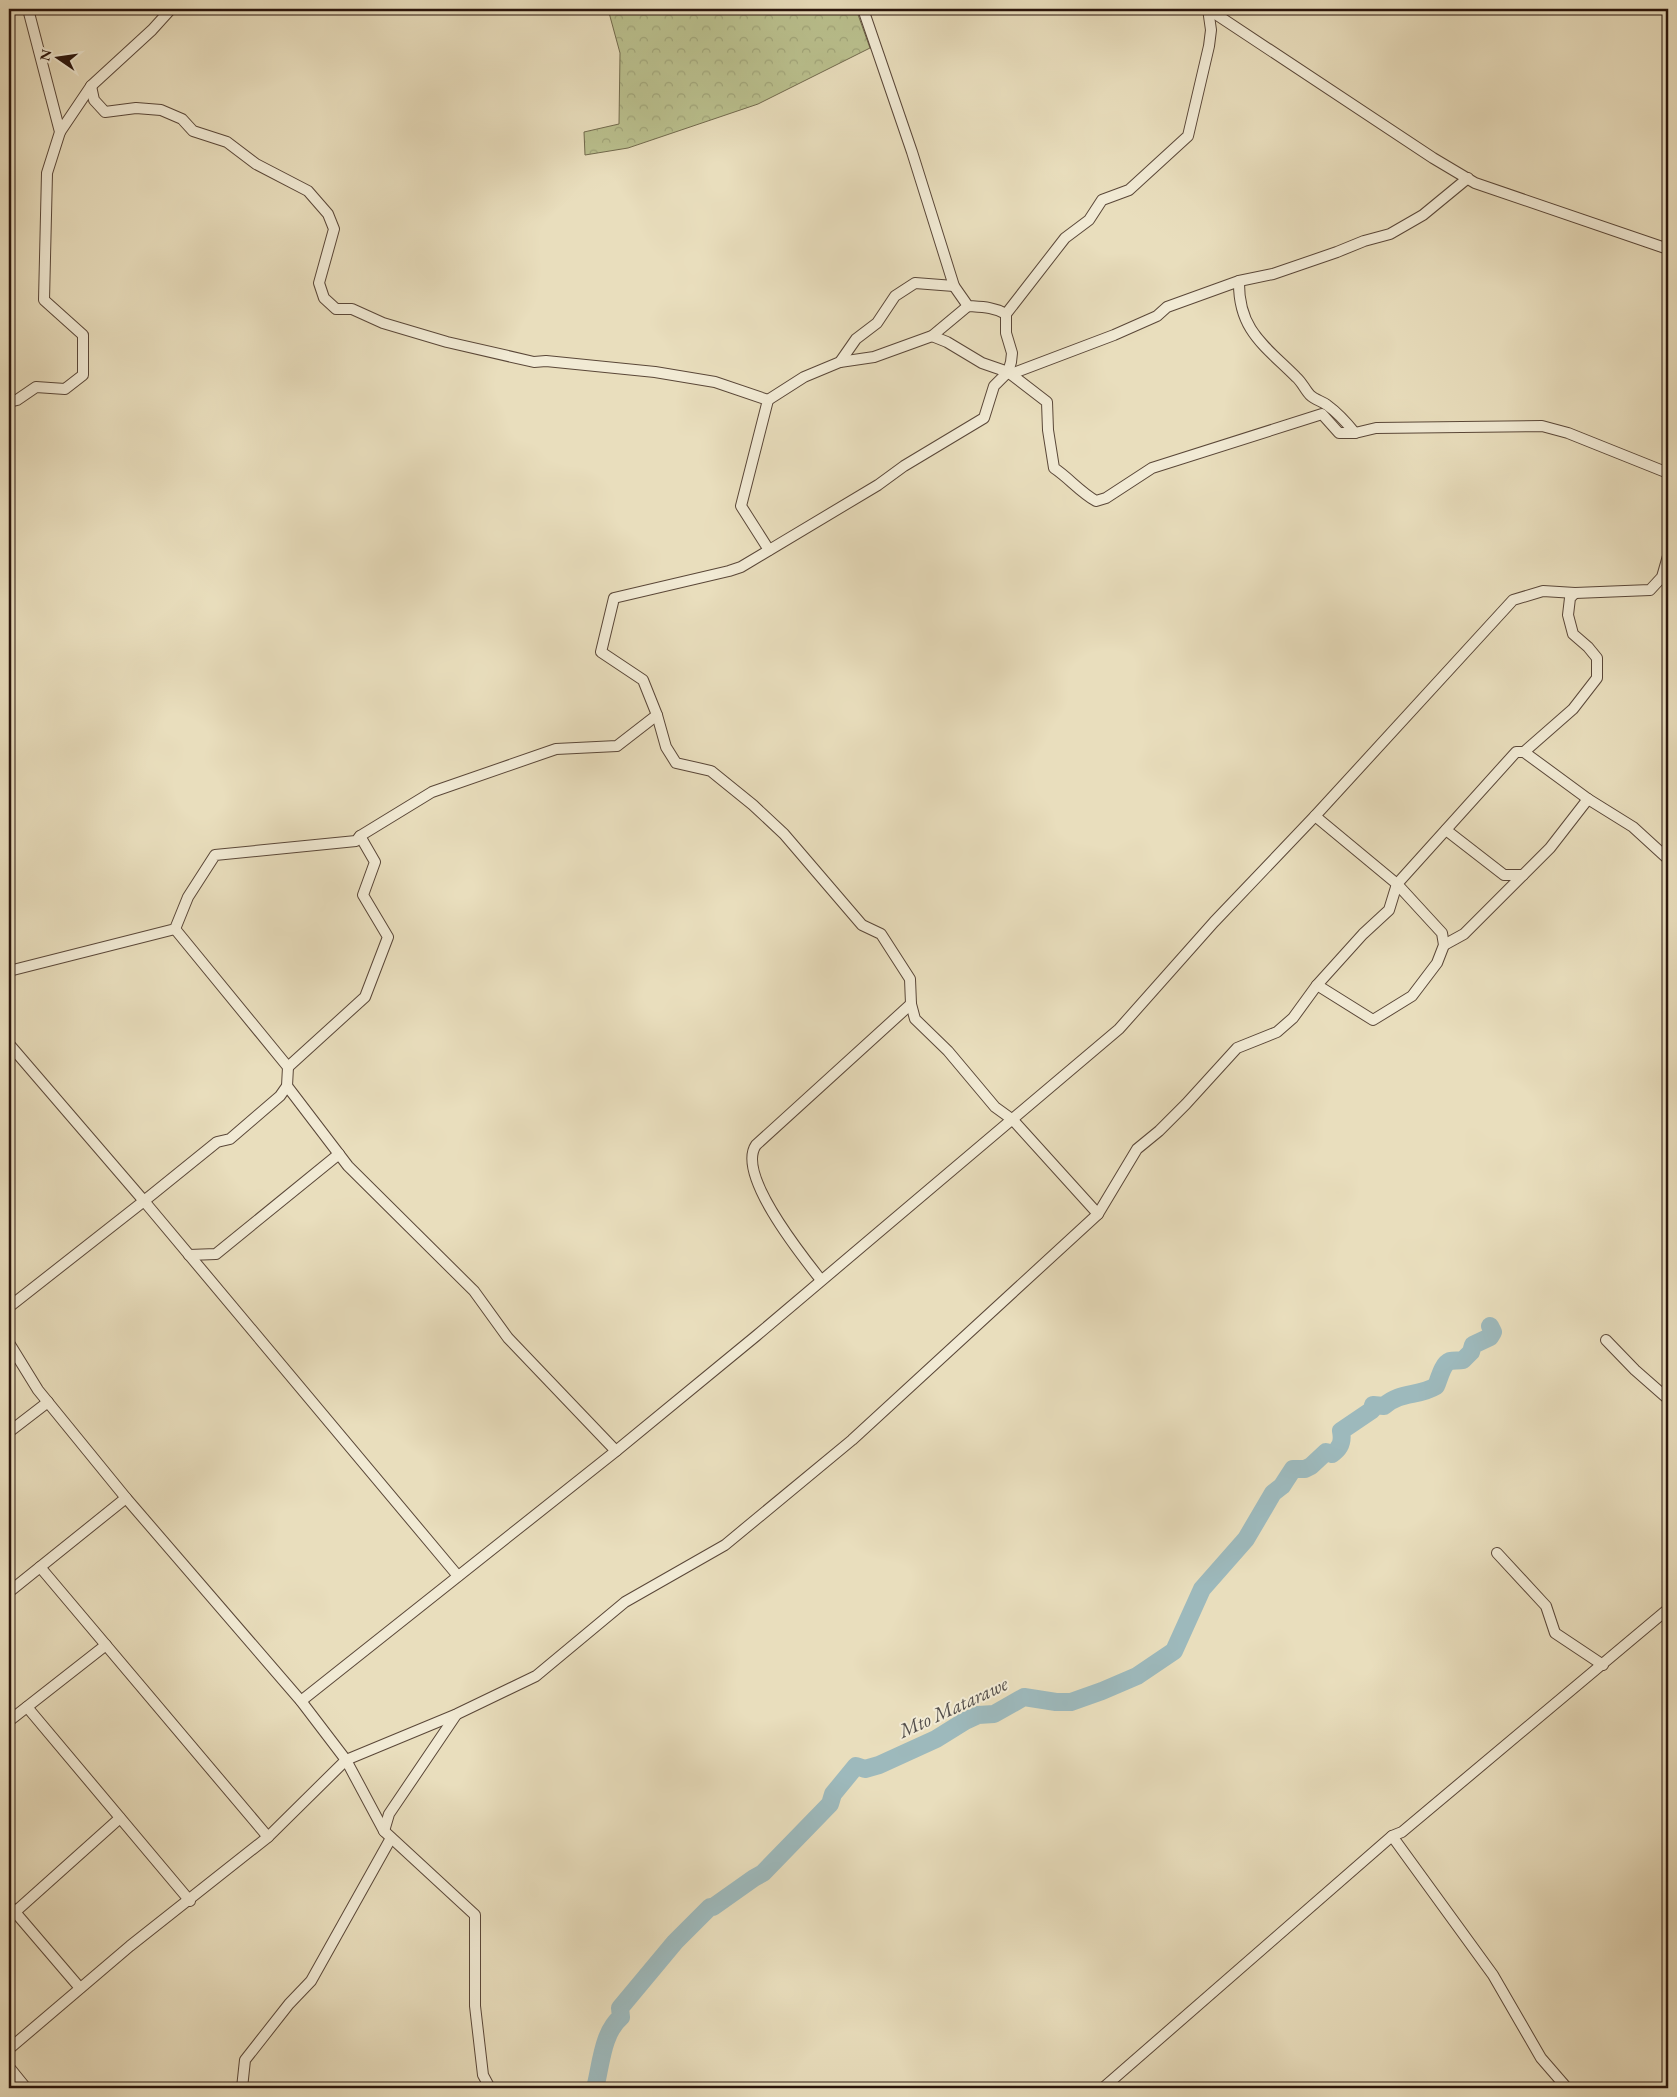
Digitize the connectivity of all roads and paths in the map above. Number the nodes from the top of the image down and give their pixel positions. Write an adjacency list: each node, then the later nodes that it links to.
1 (28, 9): 6 (street)
2 (171, 9): 5 (street)
3 (863, 9): 10 (street)
4 (1208, 9): 7 (street); 12 (street)
5 (91, 86): 6 (street); 16 (street)
6 (60, 132): 17 (street)
7 (1468, 178): 8 (street); 9 (street)
8 (1668, 249)
9 (1240, 281): 15 (street); 18 (street)
10 (954, 286): 11 (street); 14 (street)
11 (968, 306): 12 (street); 13 (street)
12 (1006, 314): 15 (street)
13 (932, 336): 14 (street); 15 (street)
14 (840, 362): 16 (street)
15 (1010, 373): 18 (street); 20 (street)
16 (768, 400): 20 (street)
17 (9, 402)
18 (1355, 433): 19 (street)
19 (1668, 473)
20 (768, 550): 23 (street)
21 (1668, 556): 22 (street)
22 (1574, 593): 24 (street); 26 (street)
23 (657, 715): 28 (street); 36 (street)
24 (1524, 752): 25 (street); 27 (street)
25 (1588, 799): 29 (street); 30 (street)
26 (1315, 816): 31 (street); 40 (street)
27 (1446, 830): 30 (street); 31 (street)
28 (360, 836): 32 (street); 38 (street)
29 (1668, 859)
30 (1523, 875): 33 (street)
31 (1397, 884): 33 (street); 35 (street)
32 (175, 929): 34 (street); 38 (street)
33 (1444, 945): 35 (street)
34 (9, 971)
35 (1317, 985): 43 (street)
36 (911, 1004): 40 (street); 45 (street)
37 (9, 1044): 42 (street)
38 (288, 1067): 39 (street)
39 (287, 1086): 41 (street); 42 (street)
40 (1013, 1120): 43 (street); 45 (street)
41 (340, 1154): 44 (street); 52 (street)
42 (144, 1201): 44 (street); 46 (street)
43 (1098, 1214): 63 (street)
44 (189, 1255): 56 (street)
45 (821, 1280): 52 (street)
46 (9, 1307)
47 (1606, 1340): 49 (street)
48 (9, 1343): 50 (street)
49 (1668, 1399)
50 (48, 1402): 51 (street); 53 (street)
51 (9, 1432)
52 (616, 1451): 56 (street)
53 (126, 1498): 55 (street); 61 (street)
54 (1497, 1553): 60 (street)
55 (40, 1567): 57 (street); 59 (street)
56 (458, 1576): 61 (street)
57 (9, 1592)
58 (1668, 1609): 60 (street)
59 (106, 1645): 62 (street); 69 (street)
60 (1603, 1665): 68 (street)
61 (301, 1701): 65 (street)
62 (27, 1707): 64 (street); 66 (street)
63 (457, 1714): 65 (street); 67 (street)
64 (9, 1721)
65 (346, 1760): 67 (street); 69 (street)
66 (120, 1818): 70 (street); 71 (street)
67 (388, 1835): 76 (street); 77 (street)
68 (1392, 1836): 78 (street); 79 (street)
69 (268, 1837): 70 (street)
70 (190, 1901): 72 (street)
71 (12, 1908): 72 (street)
72 (80, 1988): 73 (street)
73 (9, 2049)
74 (9, 2067): 75 (street)
75 (26, 2088)
76 (242, 2088)
77 (490, 2088)
78 (1103, 2088)
79 (1567, 2088)

